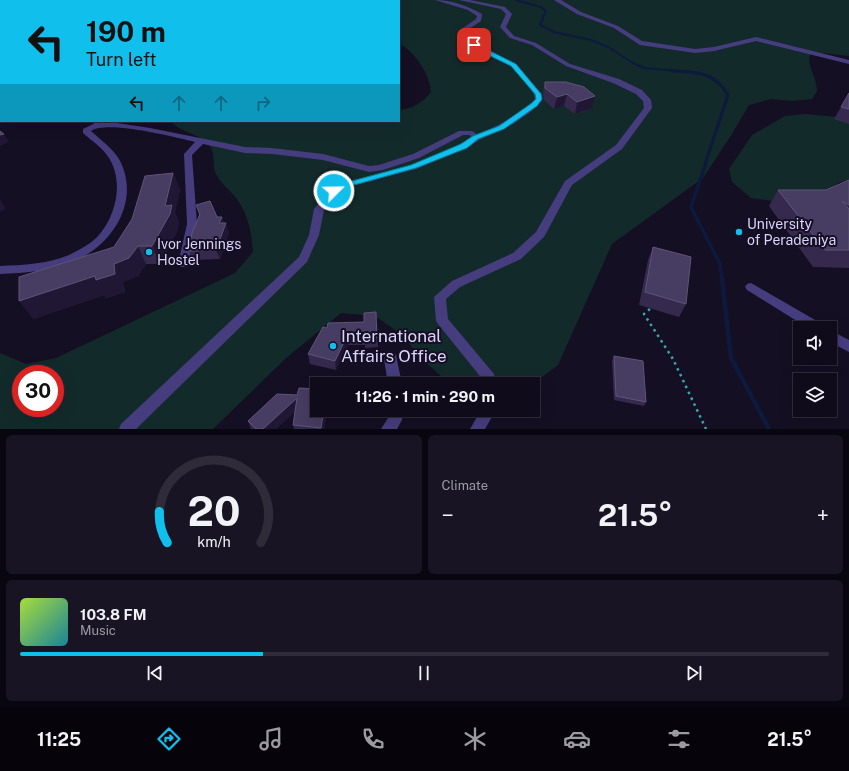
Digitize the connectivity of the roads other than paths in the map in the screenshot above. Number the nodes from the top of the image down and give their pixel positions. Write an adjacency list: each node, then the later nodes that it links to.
1 (438, 0): 5 (street)
2 (462, 0): 15 (street)
3 (556, 0): 4 (street)
4 (849, 62)
5 (476, 138): 6 (street); 18 (street)
6 (200, 142): 7 (street); 8 (street)
7 (184, 264)
8 (0, 270)
9 (751, 287): 10 (street)
10 (807, 321)
11 (837, 340): 12 (street)
12 (849, 347)
13 (391, 359): 14 (street)
14 (394, 377)
15 (488, 377)
16 (395, 417): 19 (street)
17 (485, 417): 20 (street)
18 (126, 429)
19 (388, 429)
20 (477, 429)

